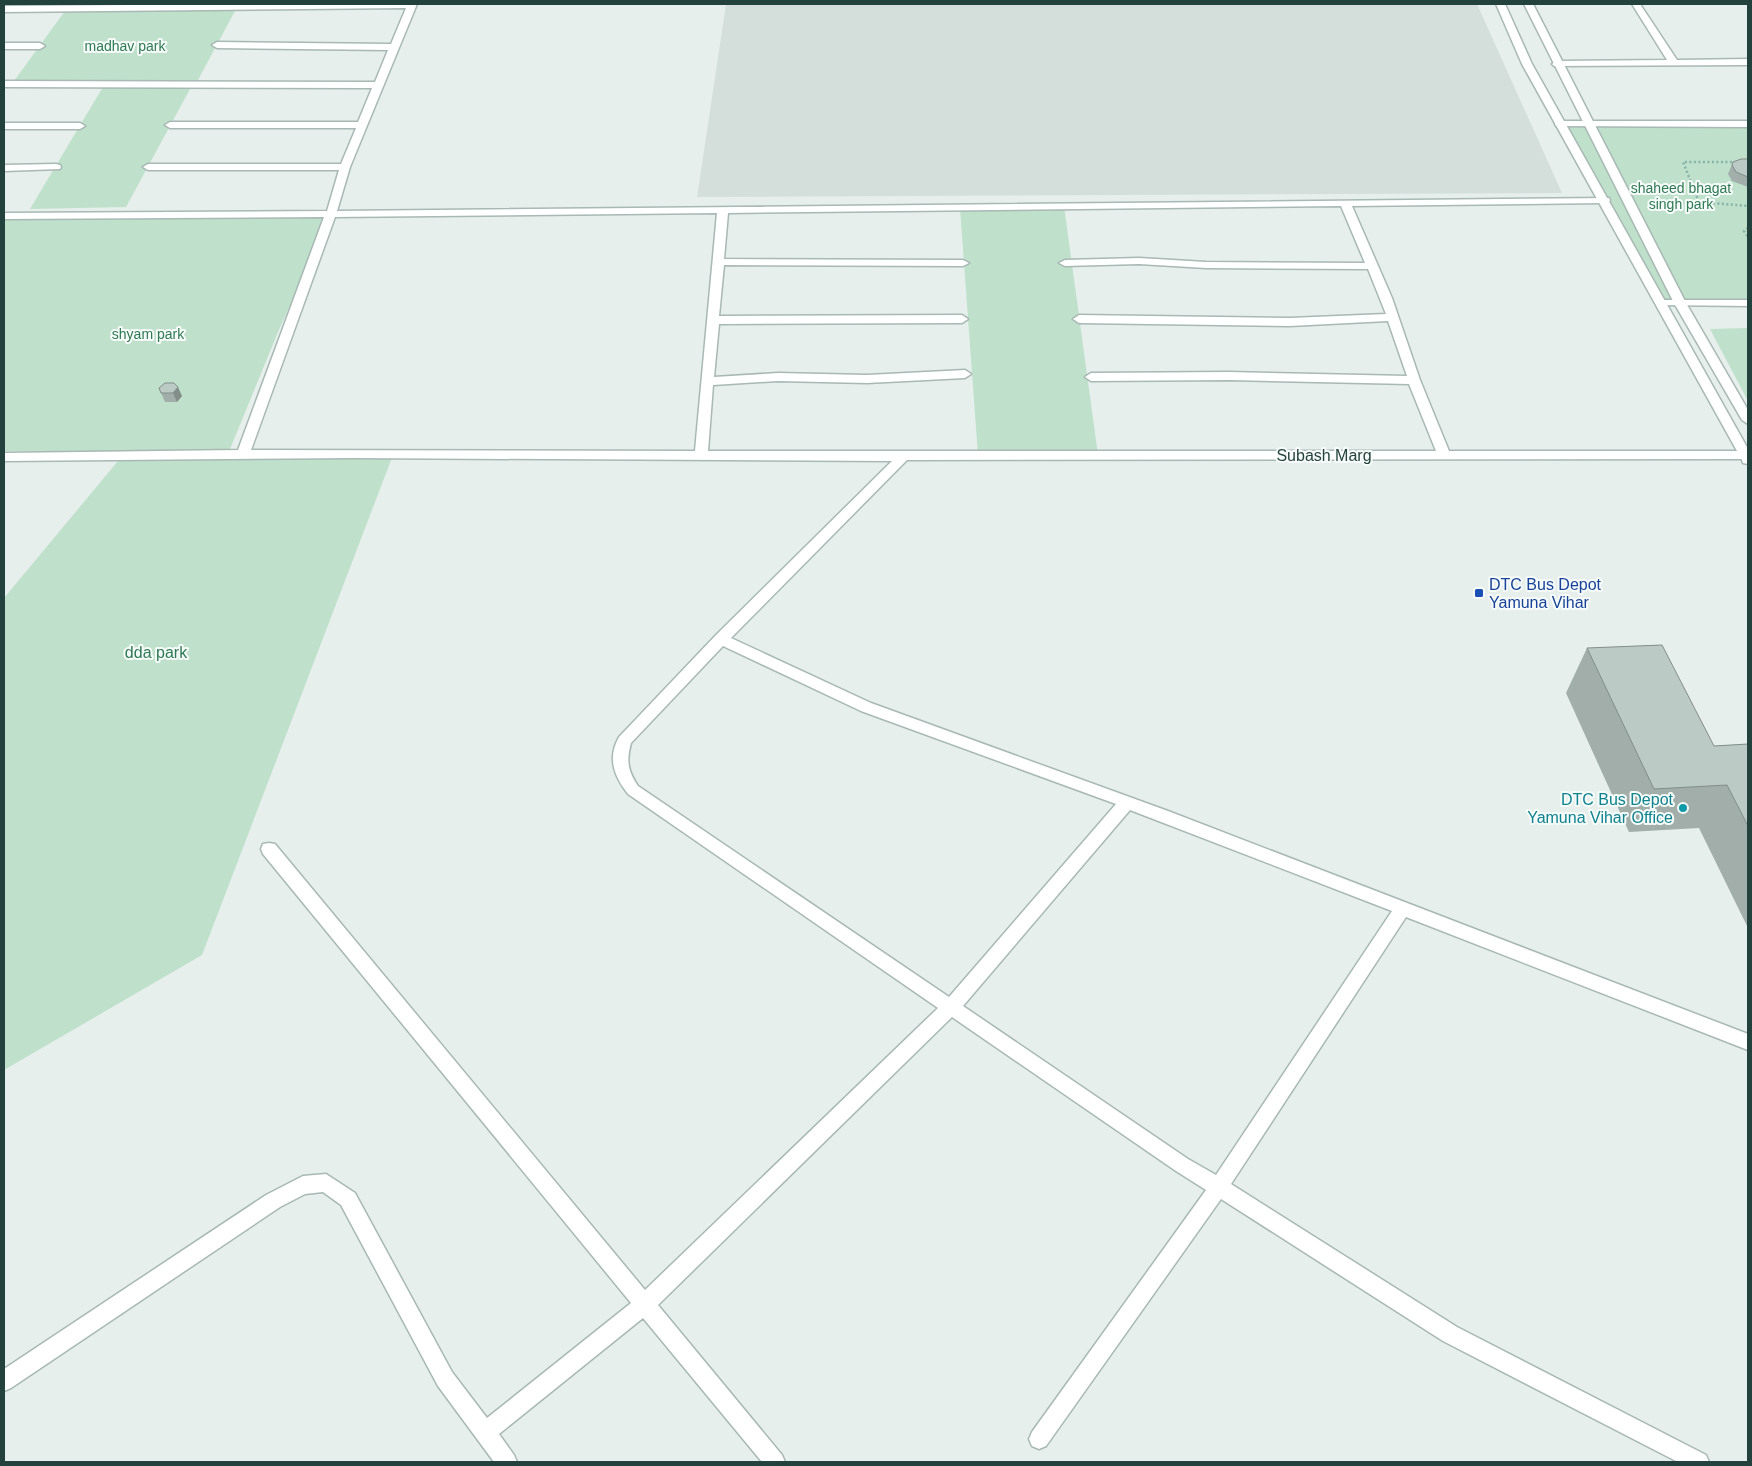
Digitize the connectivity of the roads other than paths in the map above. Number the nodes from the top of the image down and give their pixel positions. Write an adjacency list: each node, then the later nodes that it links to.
1 (412, 4): 5 (street); 9 (street)
2 (1500, 4): 15 (street)
3 (1528, 4): 12 (street)
4 (1636, 4): 11 (street)
5 (4, 9)
6 (217, 45): 9 (street)
7 (4, 46): 8 (street)
8 (40, 46)
9 (394, 47): 14 (street)
10 (1748, 62): 11 (street)
11 (1674, 63): 12 (street)
12 (1557, 64): 16 (street)
13 (4, 84): 14 (street)
14 (378, 84): 19 (street)
15 (1560, 124): 16 (street); 26 (street)
16 (1588, 124): 17 (street); 36 (street)
17 (1748, 124)
18 (170, 125): 19 (street)
19 (362, 125): 24 (street)
20 (4, 126): 21 (street)
21 (80, 126)
22 (56, 166): 25 (street)
23 (148, 167): 24 (street)
24 (346, 167): 29 (street)
25 (4, 168)
26 (1605, 200): 27 (street); 35 (street)
27 (1346, 204): 28 (street); 34 (street)
28 (723, 210): 29 (street); 31 (street)
29 (331, 214): 30 (street); 47 (street)
30 (4, 216)
31 (718, 262): 32 (street); 41 (street)
32 (963, 263)
33 (1065, 264): 34 (street)
34 (1372, 266): 38 (street)
35 (1661, 303): 36 (street); 52 (street)
36 (1680, 303): 37 (street); 46 (street)
37 (1748, 303)
38 (1392, 317): 40 (street); 44 (street)
39 (962, 319): 41 (street)
40 (1080, 319)
41 (713, 320): 45 (street)
42 (965, 374): 45 (street)
43 (1091, 377): 44 (street)
44 (1414, 380): 49 (street)
45 (708, 381): 48 (street)
46 (1748, 420)
47 (243, 455): 48 (street, Subash Marg); 50 (street, Subash Marg)
48 (702, 455): 51 (street, Subash Marg)
49 (1444, 455): 51 (street, Subash Marg); 52 (street, Subash Marg)
50 (4, 457)
51 (903, 457): 53 (street)
52 (1747, 457)
53 (721, 638): 54 (street); 57 (street)
54 (1126, 802): 56 (street); 57 (street)
55 (269, 849): 60 (street)
56 (1403, 908): 58 (street); 59 (street)
57 (952, 1008): 59 (street); 60 (street)
58 (1748, 1042)
59 (1220, 1187): 63 (street); 66 (street)
60 (645, 1304): 62 (street); 65 (street)
61 (4, 1381): 62 (street)
62 (484, 1433): 64 (street)
63 (1039, 1439)
64 (507, 1462)
65 (775, 1462)
66 (1699, 1462)

